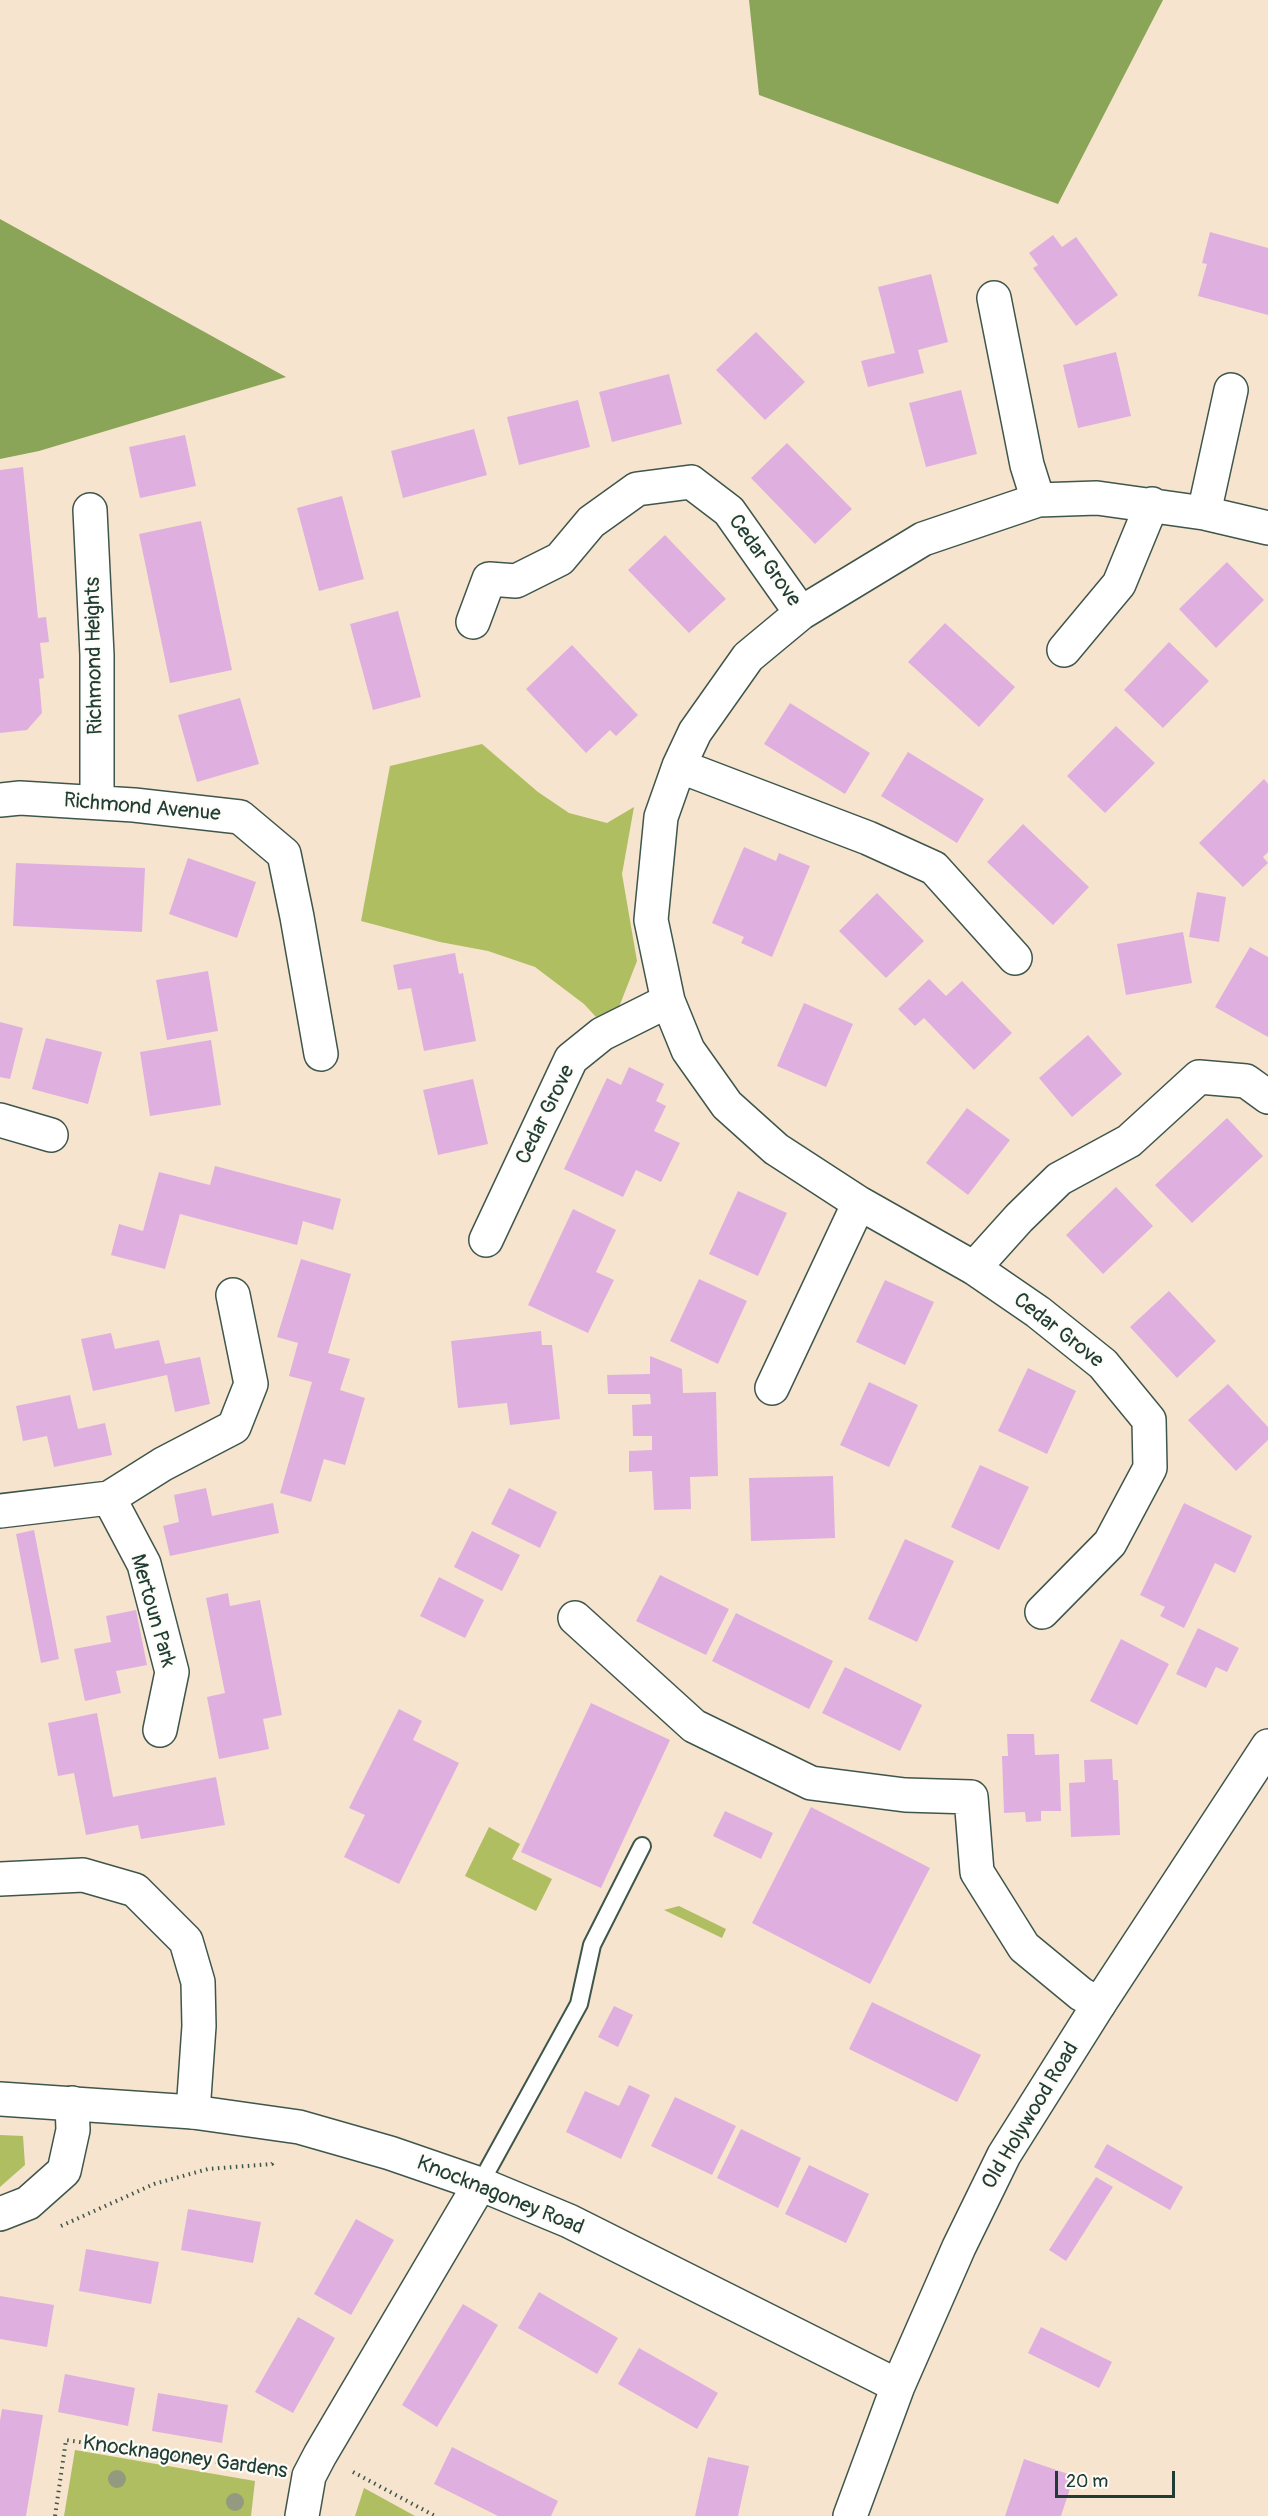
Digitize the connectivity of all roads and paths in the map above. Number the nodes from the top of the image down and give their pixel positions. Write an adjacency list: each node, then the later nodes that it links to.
1 (994, 298): 3 (street)
2 (1231, 390): 6 (street)
3 (1038, 500): 4 (street, Cedar Grove); 8 (street, Cedar Grove)
4 (1152, 504): 6 (street, Cedar Grove); 10 (street)
5 (90, 510): 13 (street, Richmond Heights)
6 (1204, 513): 7 (street, Cedar Grove)
7 (1268, 528)
8 (801, 614): 9 (street, Cedar Grove); 11 (street, Cedar Grove)
9 (473, 622)
10 (1064, 650)
11 (679, 766): 14 (street); 15 (street, Cedar Grove)
12 (0, 800): 13 (street, Richmond Avenue)
13 (97, 802): 16 (street, Richmond Avenue)
14 (1015, 958)
15 (668, 1001): 20 (street, Cedar Grove); 21 (street, Cedar Grove)
16 (321, 1054)
17 (1268, 1097): 22 (street)
18 (0, 1120): 19 (street)
19 (51, 1135)
20 (859, 1203): 22 (street, Cedar Grove); 24 (street)
21 (486, 1240)
22 (974, 1268): 27 (street, Cedar Grove)
23 (233, 1295): 25 (street)
24 (772, 1388)
25 (109, 1498): 26 (street); 29 (street, Mertoun Park)
26 (0, 1511)
27 (1042, 1612)
28 (575, 1618): 33 (street)
29 (160, 1730)
30 (1268, 1746): 33 (street, Old Holywood Road)
31 (642, 1846): 38 (lane)
32 (0, 1879): 36 (street)
33 (1099, 2004): 41 (street, Old Holywood Road)
34 (0, 2099): 35 (street, Knocknagoney Road)
35 (72, 2103): 36 (street, Knocknagoney Road); 39 (street)
36 (193, 2112): 37 (street, Knocknagoney Road)
37 (299, 2127): 38 (street, Knocknagoney Road); 40 (path)
38 (480, 2184): 41 (street, Knocknagoney Road); 42 (street, Knocknagoney Gardens)
39 (0, 2214)
40 (51, 2230)
41 (898, 2386): 46 (street, Old Holywood Road)
42 (315, 2465): 43 (path, Knocknagoney Gardens); 44 (street, Knocknagoney Gardens); 45 (path, Knocknagoney Gardens)
43 (55, 2516)
44 (302, 2516)
45 (435, 2516)
46 (850, 2516)

